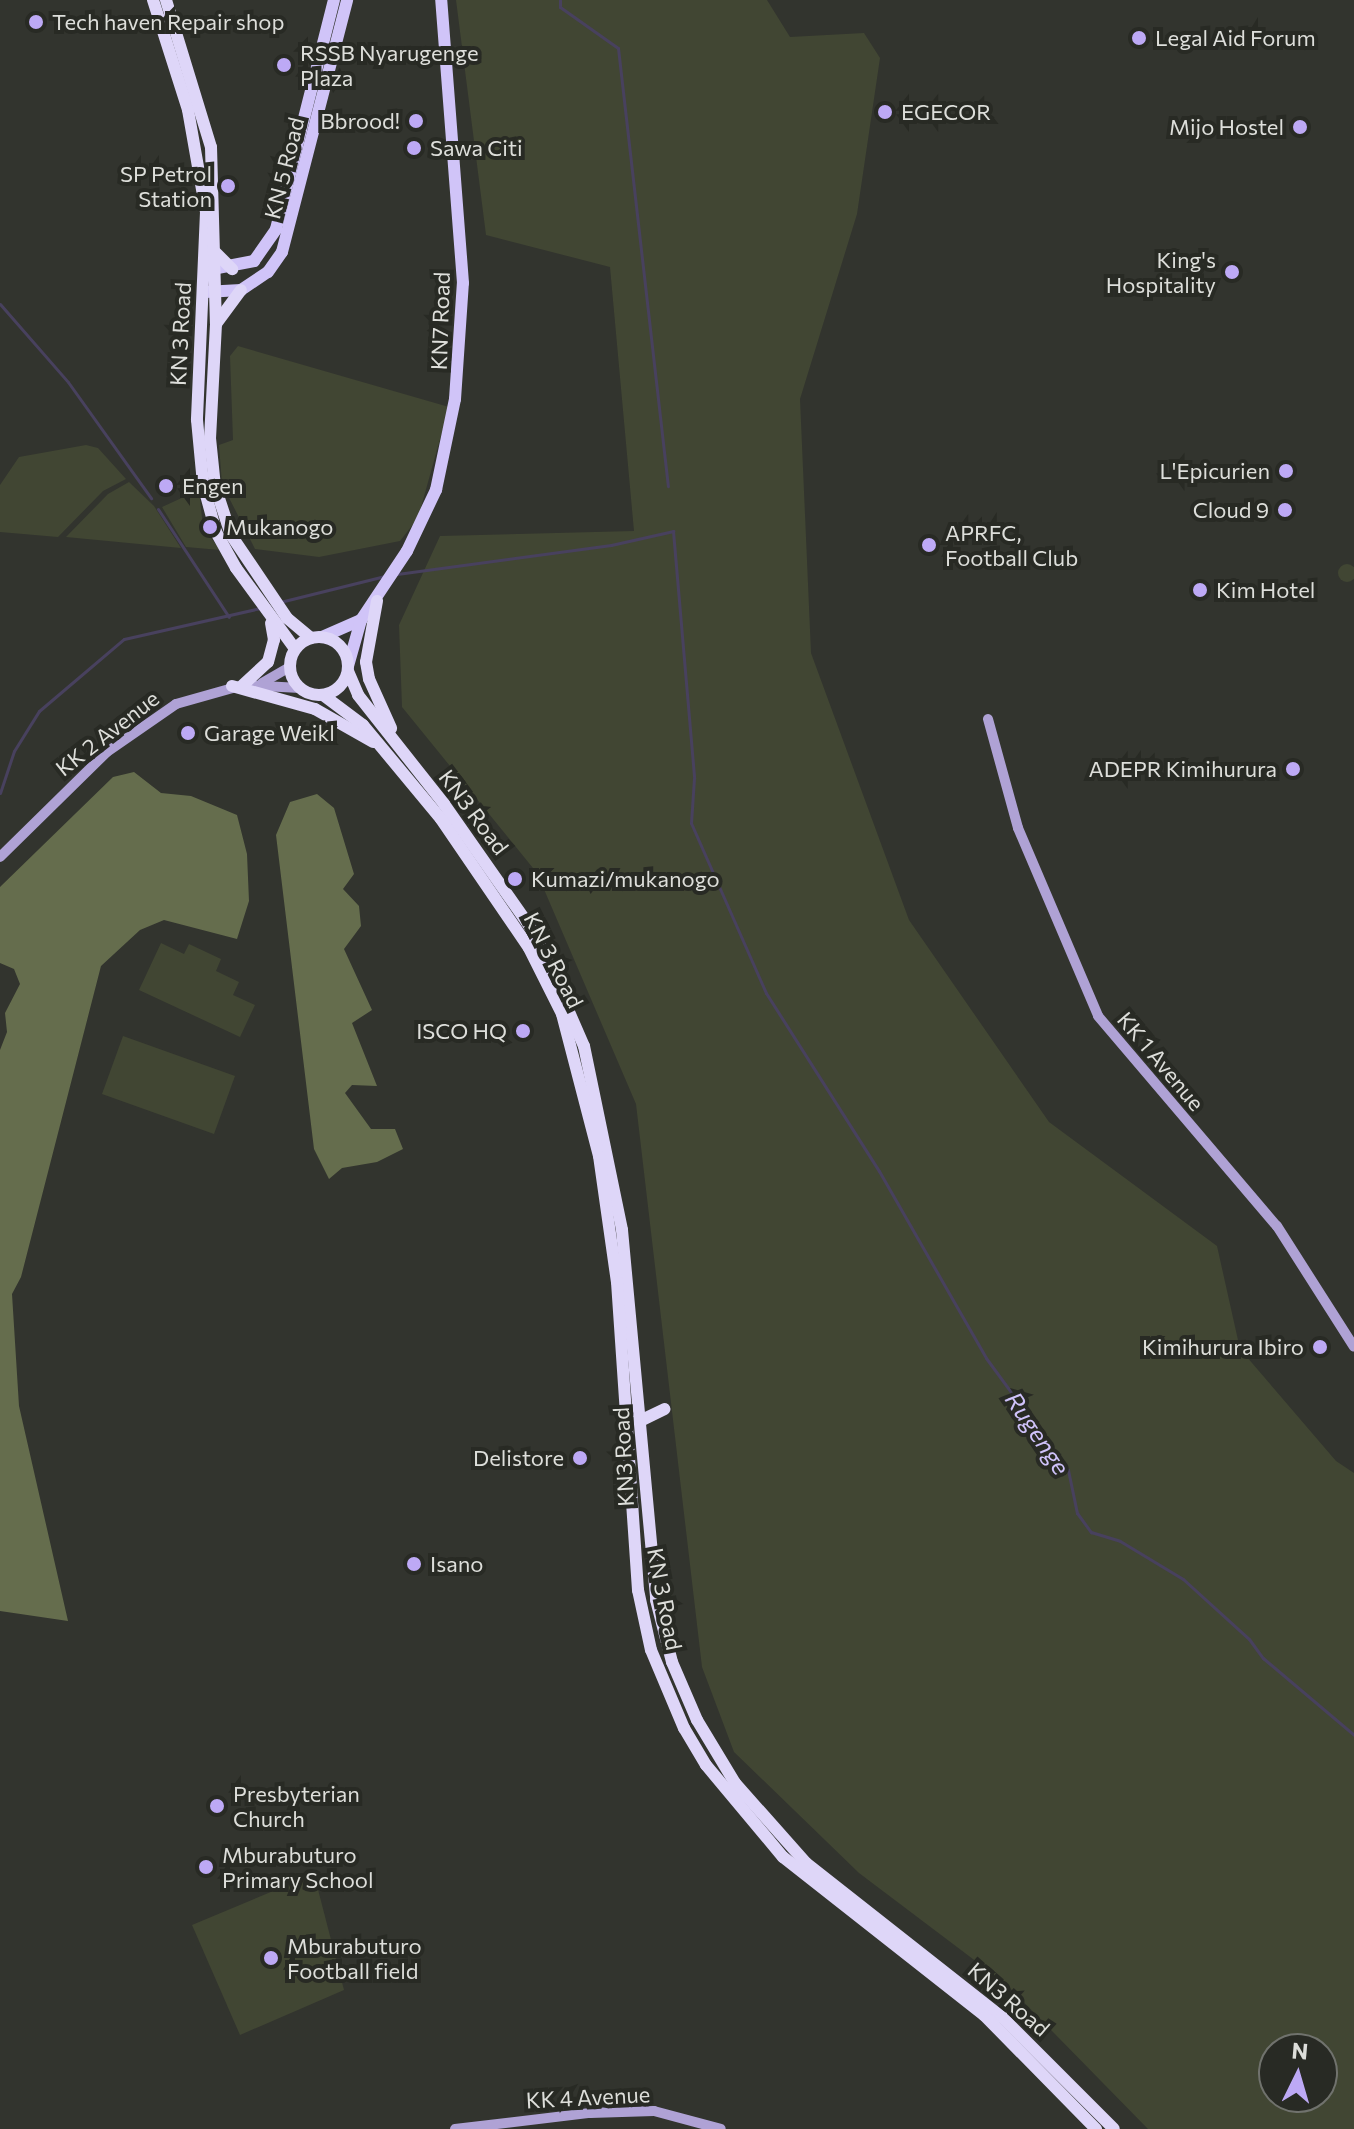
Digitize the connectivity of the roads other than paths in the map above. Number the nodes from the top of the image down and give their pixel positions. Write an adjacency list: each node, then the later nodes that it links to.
1 (153, 0): 8 (highway, KN 3 Road)
2 (166, 0): 6 (highway, KN 3 Road)
3 (334, 0): 7 (main road, KN 5 Road)
4 (347, 0): 9 (main road, KN 5 Road)
5 (441, 0): 12 (main road, KN7 Road)
6 (216, 253): 7 (highway); 8 (highway, KN 3 Road)
7 (232, 269): 8 (main road, KN 5 Road)
8 (210, 270): 10 (highway, KN 3 Road)
9 (241, 290): 10 (main road, KN 5 Road); 11 (highway)
10 (209, 293): 11 (highway, KN 3 Road); 14 (highway, KN 3 Road)
11 (216, 324): 15 (highway, KN 3 Road)
12 (377, 601): 13 (main road, KN7 Road); 24 (highway)
13 (361, 620): 15 (main road, KN7 Road); 18 (main road, KN7 Road)
14 (271, 623): 16 (highway, KN 3 Road); 20 (highway)
15 (317, 638): 16 (highway); 18 (highway)
16 (295, 649): 17 (highway)
17 (290, 667): 19 (main road, KK 2 Avenue); 21 (highway)
18 (348, 668): 22 (highway); 24 (highway, KN3 Road)
19 (262, 683): 20 (main road, KK 2 Avenue); 21 (main road, KK 2 Avenue)
20 (237, 685): 25 (highway); 26 (main road, KK 2 Avenue)
21 (300, 688): 22 (highway)
22 (323, 695): 25 (highway, KN 3 Road)
23 (988, 719): 27 (main road, KK 1 Avenue)
24 (398, 742): 29 (highway, KN3 Road)
25 (385, 750): 30 (highway, KN 3 Road)
26 (0, 857)
27 (1354, 1347)
28 (665, 1409): 29 (highway)
29 (642, 1420): 30 (highway, KN3 Road)
30 (1075, 2097): 33 (highway, KN 3 Road); 34 (highway, KN3 Road)
31 (459, 2129): 32 (main road, KK 4 Avenue)
32 (721, 2129)
33 (1096, 2129)
34 (1114, 2129)

